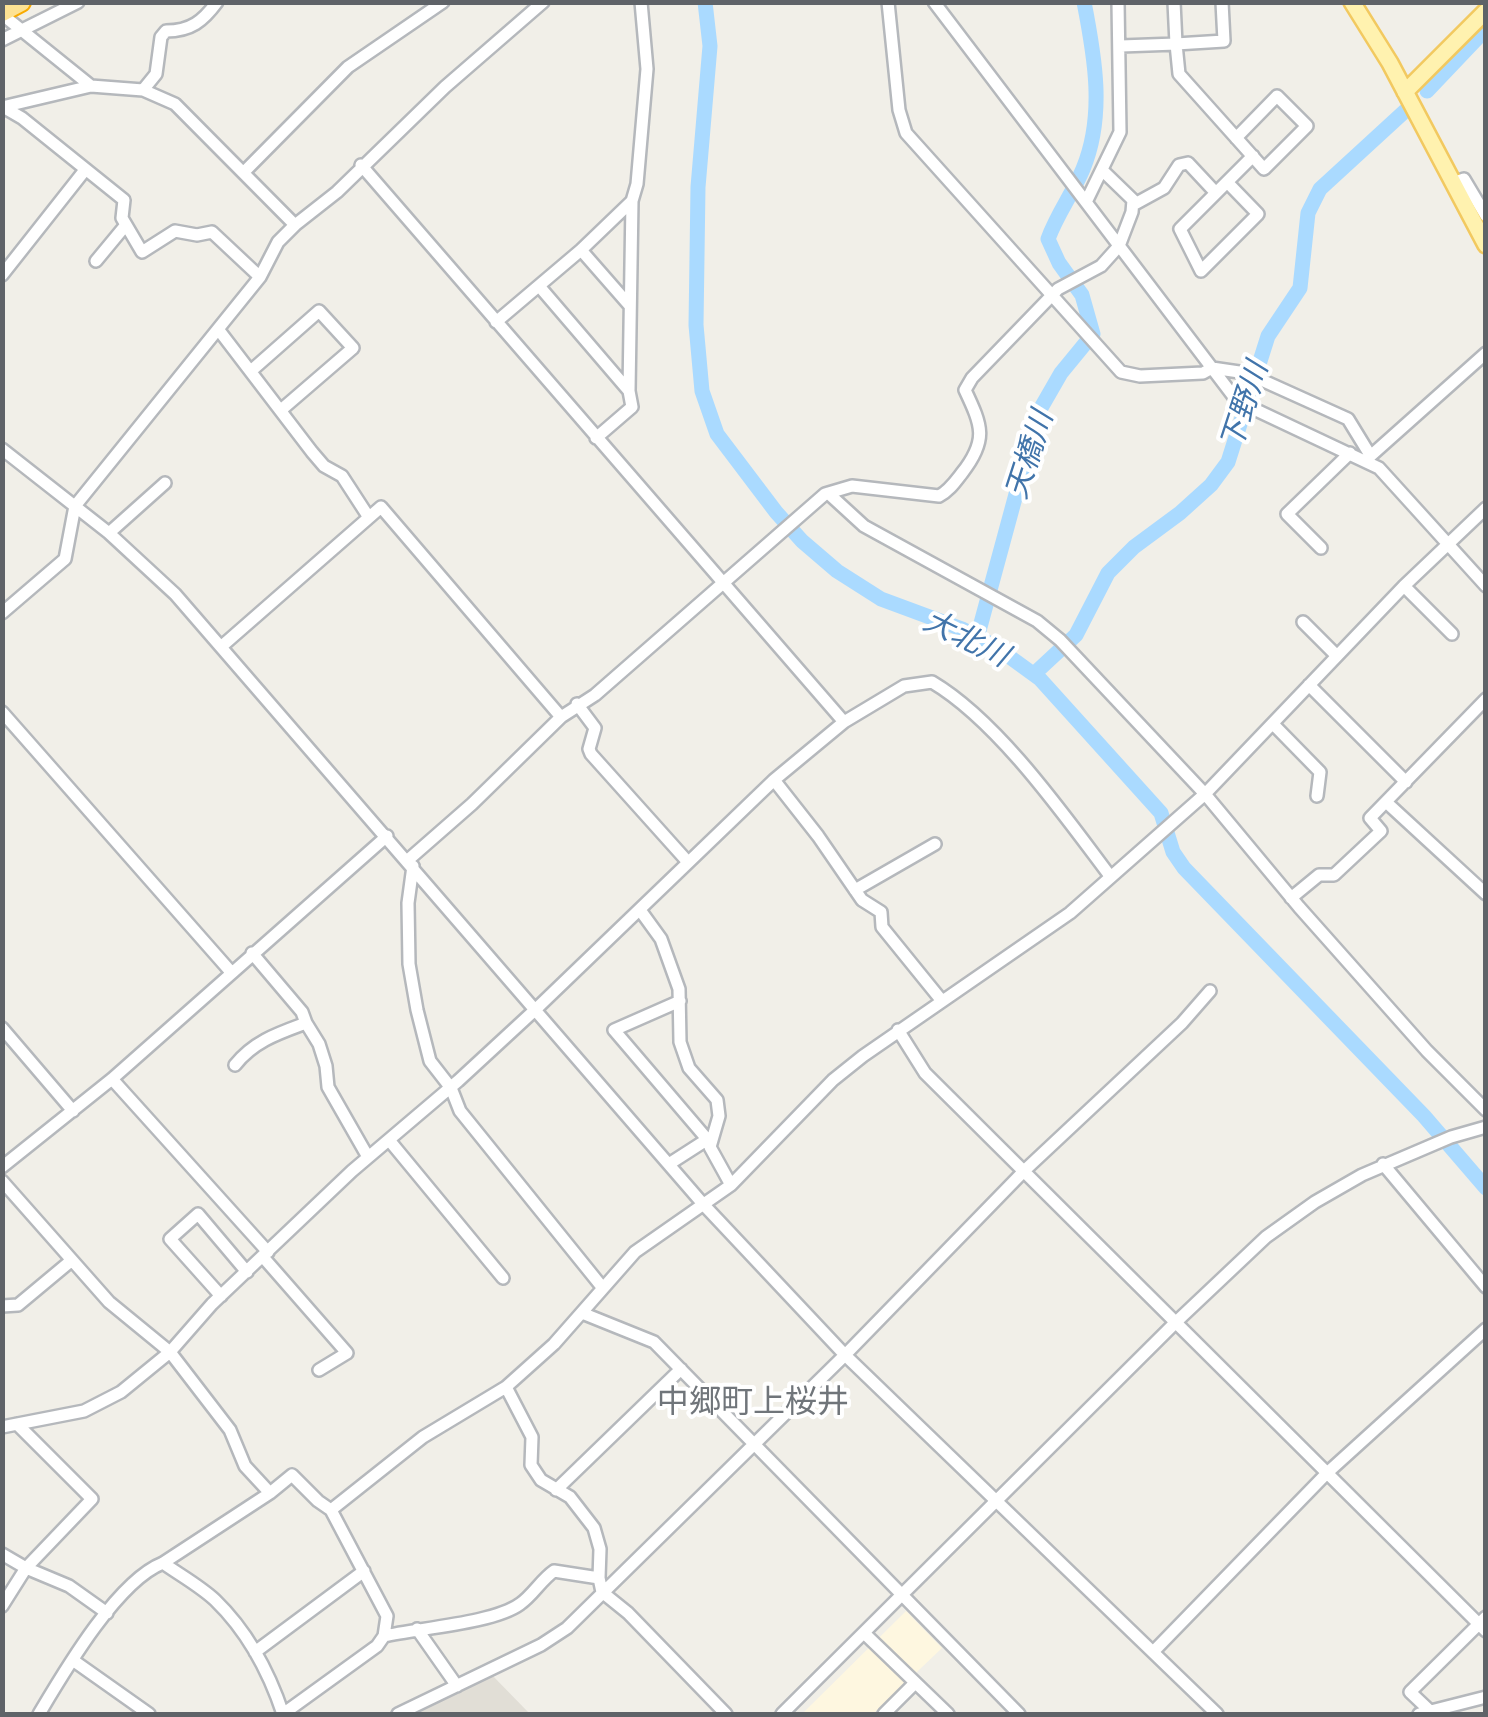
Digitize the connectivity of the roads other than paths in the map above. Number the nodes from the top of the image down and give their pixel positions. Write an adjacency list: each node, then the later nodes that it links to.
1 (21, 2): 14 (highway)
2 (78, 2): 15 (street)
3 (217, 2): 20 (street)
4 (443, 2): 27 (street)
5 (543, 2): 24 (street)
6 (641, 2): 31 (street)
7 (888, 2): 44 (street)
8 (934, 2): 32 (street)
9 (1118, 2): 18 (street)
10 (1174, 2): 17 (street)
11 (1222, 2): 17 (street)
12 (1352, 2): 21 (main road)
13 (1486, 11): 21 (main road)
14 (6, 16): 15 (street)
15 (22, 32): 16 (street); 19 (street)
16 (2, 40)
17 (1176, 44): 18 (street); 22 (street)
18 (1121, 46): 26 (street)
19 (91, 86): 20 (street); 25 (street)
20 (143, 90): 27 (street)
21 (1406, 92): 29 (main road)
22 (1236, 138): 23 (street); 23 (street)
23 (1252, 156): 28 (street)
24 (361, 166): 36 (street); 46 (street)
25 (85, 170): 35 (street); 41 (street)
26 (1102, 170): 32 (street); 33 (street)
27 (244, 172): 36 (street)
28 (1227, 182): 30 (street); 30 (street)
29 (1453, 183): 34 (street); 37 (main road)
30 (1216, 193): 33 (street)
31 (632, 201): 39 (street); 45 (street)
32 (1086, 202): 38 (street)
33 (1133, 206): 38 (street)
34 (1486, 216)
35 (125, 226): 40 (street); 42 (street)
36 (295, 226): 42 (street)
37 (1486, 245)
38 (1119, 246): 44 (street); 49 (street)
39 (581, 250): 43 (street); 45 (street)
40 (96, 261)
41 (2, 275)
42 (260, 277): 47 (street)
43 (539, 286): 46 (street); 51 (street)
44 (1052, 296): 49 (street); 58 (street)
45 (630, 306): 51 (street)
46 (496, 322): 53 (street)
47 (218, 329): 50 (street); 59 (street)
48 (1486, 352): 56 (street)
49 (1212, 368): 55 (street); 56 (street)
50 (252, 370): 52 (street); 52 (street)
51 (629, 391): 53 (street)
52 (281, 410): 61 (street)
53 (596, 438): 65 (street)
54 (2, 449): 59 (street)
55 (1350, 453): 56 (street); 64 (street)
56 (1368, 458): 63 (street)
57 (165, 483): 62 (street)
58 (827, 494): 65 (street); 82 (street)
59 (75, 506): 62 (street); 68 (street)
60 (1486, 508): 63 (street)
61 (368, 516): 71 (street); 77 (street)
62 (109, 533): 71 (street)
63 (1449, 544): 66 (street); 67 (street)
64 (1322, 548)
65 (725, 582): 75 (street); 78 (street)
66 (1404, 586): 70 (street); 72 (street)
67 (1486, 586)
68 (2, 614)
69 (1303, 622): 72 (street)
70 (1452, 634)
71 (222, 646): 85 (street)
72 (1337, 656): 73 (street)
73 (1309, 685): 79 (street); 81 (street)
74 (1486, 699): 81 (street)
75 (577, 704): 77 (street); 87 (street)
76 (2, 712): 95 (street)
77 (561, 718): 88 (street)
78 (844, 722): 80 (street); 89 (street)
79 (1273, 724): 82 (street); 83 (street)
80 (774, 780): 87 (street); 90 (street)
81 (1406, 782): 84 (street)
82 (1202, 796): 89 (street); 92 (street)
83 (1317, 796)
84 (1386, 802): 91 (street); 92 (street)
85 (387, 836): 88 (street); 94 (street)
86 (934, 844): 90 (street)
87 (687, 861): 93 (street)
88 (410, 863): 99 (street); 105 (street)
89 (1113, 873): 97 (street)
90 (855, 890): 97 (street)
91 (1486, 894)
92 (1291, 898): 106 (street)
93 (640, 910): 98 (street); 99 (street)
94 (252, 953): 95 (street); 100 (street)
95 (231, 972): 104 (street)
96 (1210, 991): 115 (street)
97 (942, 1001): 102 (street)
98 (680, 1002): 109 (street); 109 (street)
99 (536, 1009): 105 (street); 113 (street)
100 (306, 1023): 103 (street); 111 (street)
101 (2, 1028): 107 (street)
102 (898, 1030): 115 (street); 117 (street)
103 (235, 1065)
104 (112, 1079): 107 (street); 119 (street)
105 (450, 1088): 110 (street); 123 (street)
106 (1486, 1110)
107 (73, 1111): 114 (street)
108 (1486, 1127): 112 (street)
109 (711, 1137): 113 (street); 117 (street)
110 (388, 1140): 111 (street); 122 (street)
111 (368, 1157): 119 (street)
112 (1386, 1163): 124 (street); 128 (street)
113 (669, 1164): 118 (street)
114 (2, 1167)
115 (1025, 1170): 128 (street); 131 (street)
116 (2, 1181): 120 (street)
117 (731, 1184): 118 (street)
118 (703, 1204): 123 (street); 131 (street)
119 (266, 1255): 121 (street); 132 (street)
120 (72, 1260): 126 (street); 130 (street)
121 (247, 1272): 125 (street); 125 (street)
122 (502, 1278)
123 (602, 1286): 127 (street)
124 (1486, 1287)
125 (221, 1296): 130 (street)
126 (2, 1306)
127 (582, 1312): 133 (street); 134 (street)
128 (1175, 1323): 138 (street); 141 (street)
129 (1486, 1329): 138 (street)
130 (170, 1352): 135 (street); 140 (street)
131 (845, 1355): 137 (street); 141 (street)
132 (318, 1370)
133 (680, 1370): 137 (street); 139 (street)
134 (506, 1386): 139 (street); 142 (street)
135 (17, 1424): 136 (street); 145 (street)
136 (2, 1427)
137 (754, 1444): 149 (street); 150 (street)
138 (1328, 1474): 153 (street); 157 (street)
139 (556, 1490): 147 (street)
140 (270, 1493): 142 (street); 144 (street)
141 (998, 1500): 150 (street); 157 (street)
142 (332, 1510): 146 (street)
143 (2, 1554): 145 (street)
144 (163, 1564): 152 (street); 158 (street)
145 (26, 1568): 148 (street); 152 (street)
146 (364, 1570): 156 (street); 158 (street)
147 (599, 1578): 149 (street); 154 (street)
148 (8, 1588): 151 (street)
149 (602, 1592): 161 (street); 168 (street)
150 (901, 1596): 155 (street); 172 (street)
151 (2, 1606)
152 (107, 1613): 159 (street)
153 (1483, 1624): 163 (street)
154 (416, 1629): 156 (street); 161 (street)
155 (864, 1633): 160 (street); 169 (street)
156 (384, 1636): 166 (street)
157 (1154, 1651): 173 (street)
158 (255, 1652): 166 (street)
159 (74, 1661): 164 (street); 165 (street)
160 (915, 1683): 170 (street); 171 (street)
161 (457, 1686): 167 (street)
162 (1486, 1698): 163 (street)
163 (1424, 1712)
164 (39, 1714)
165 (149, 1714)
166 (283, 1714)
167 (398, 1714)
168 (726, 1714)
169 (782, 1714)
170 (884, 1714)
171 (948, 1714)
172 (1019, 1714)
173 (1217, 1714)

